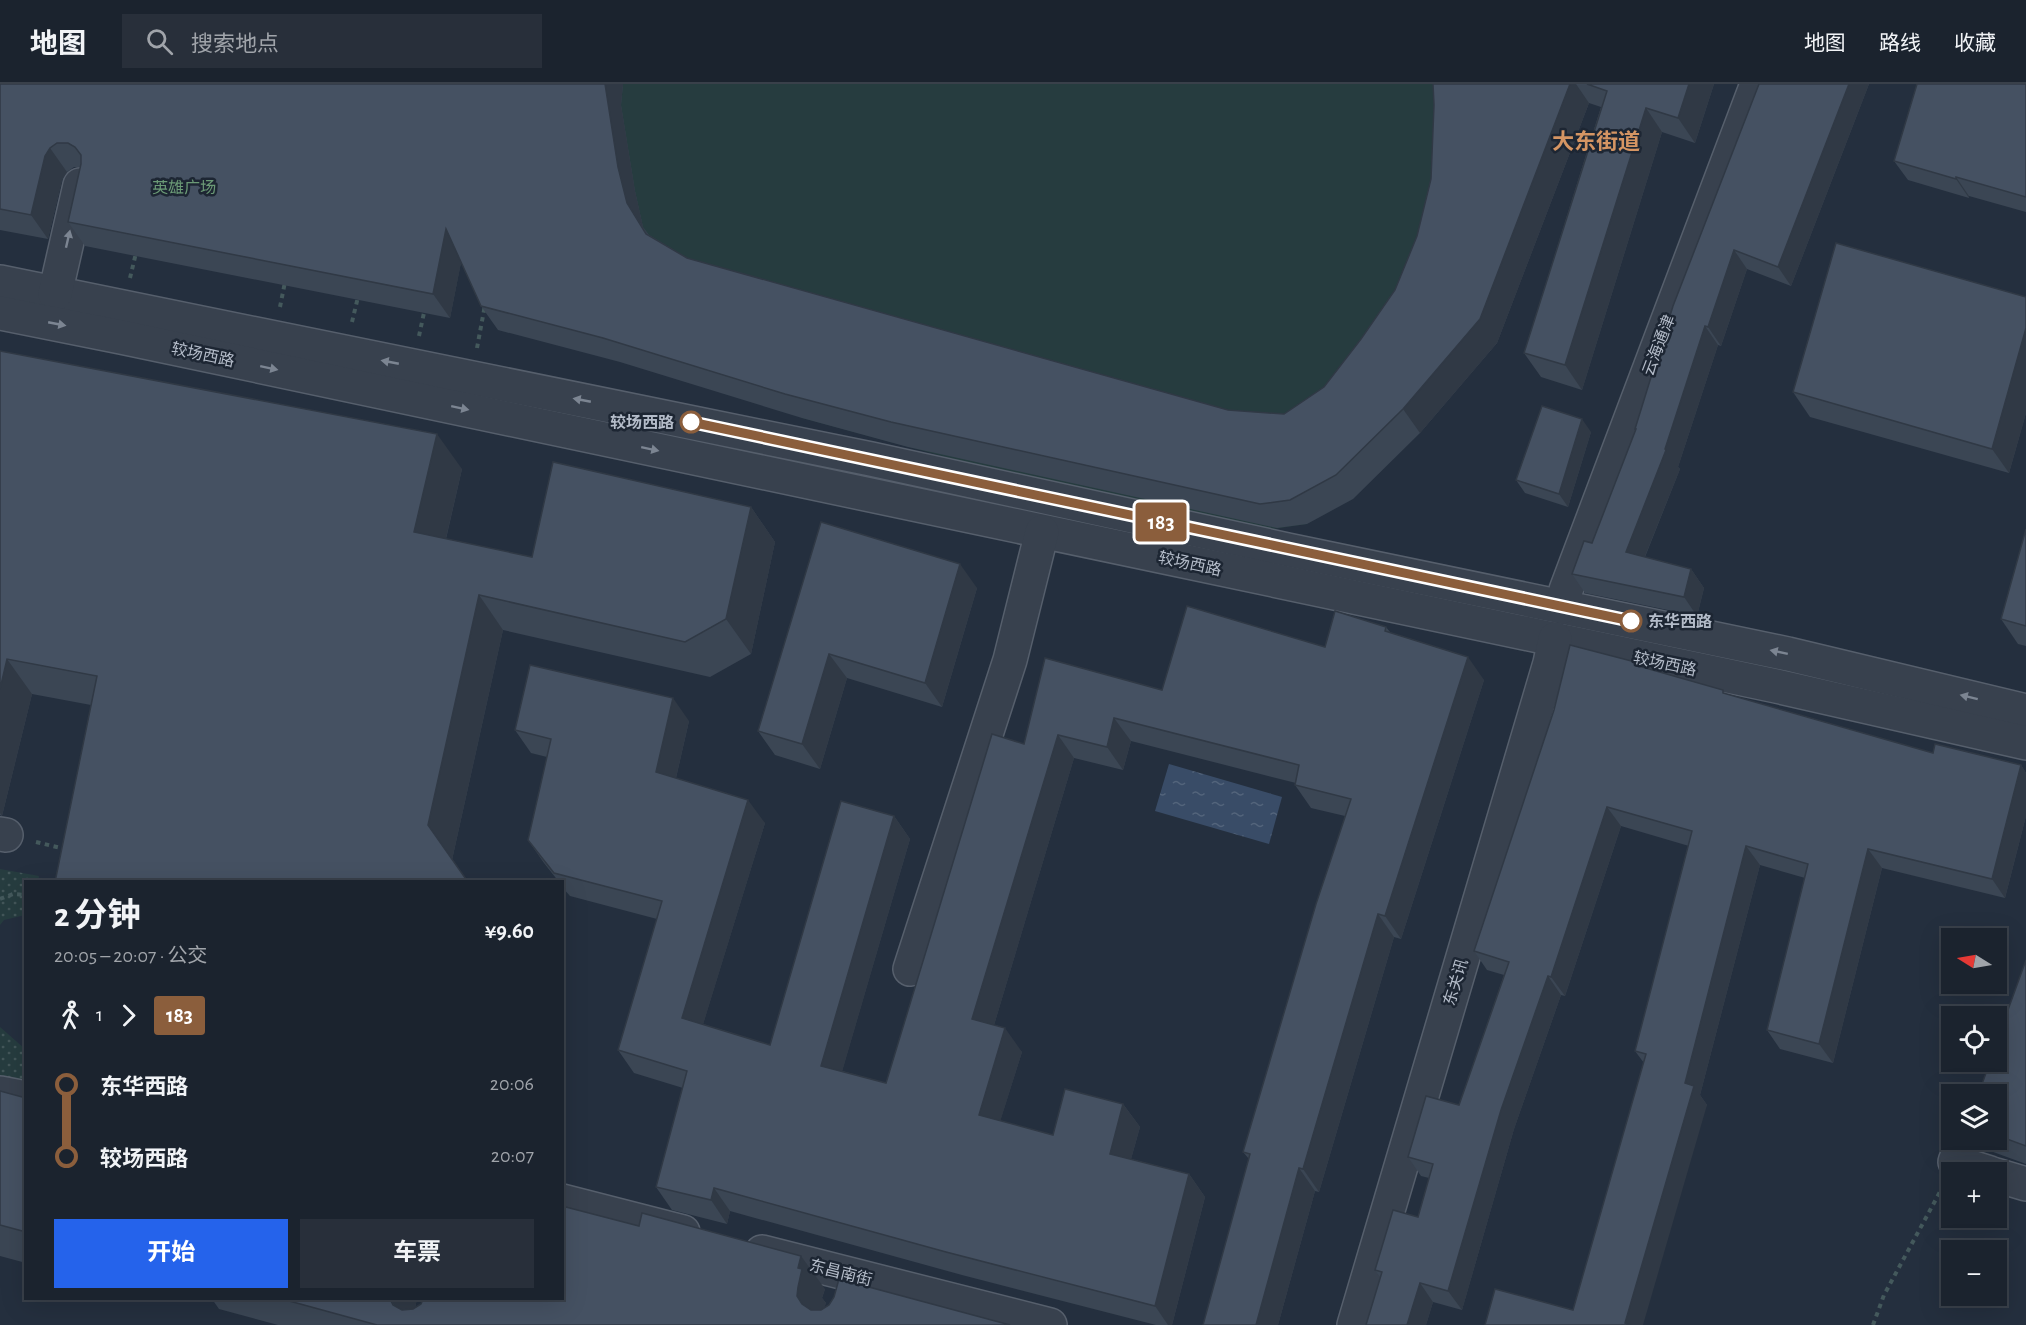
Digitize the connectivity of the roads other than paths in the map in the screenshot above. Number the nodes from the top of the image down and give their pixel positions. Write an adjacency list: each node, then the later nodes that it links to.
1 (1757, 84): 7 (street, 云海通津)
2 (80, 185): 4 (street, one-way to 2)
3 (0, 282): 4 (street, 较场西路)
4 (55, 294): 7 (street, 较场西路, one-way to 4)
5 (0, 313): 6 (street, 较场西路, one-way to 6)
6 (1042, 532): 8 (street, 较场西路); 11 (street)
7 (1562, 607): 9 (street, 较场西路, one-way to 7)
8 (1555, 639): 10 (street, 较场西路); 20 (street, 东关讯)
9 (2026, 711)
10 (2026, 743)
11 (910, 969)
12 (0, 1093): 13 (street)
13 (24, 1098)
14 (1959, 1151): 15 (street)
15 (1974, 1162)
16 (2007, 1178): 17 (street)
17 (2026, 1184)
18 (564, 1202): 19 (street, 东昌南街)
19 (1050, 1325)
20 (1354, 1325)

